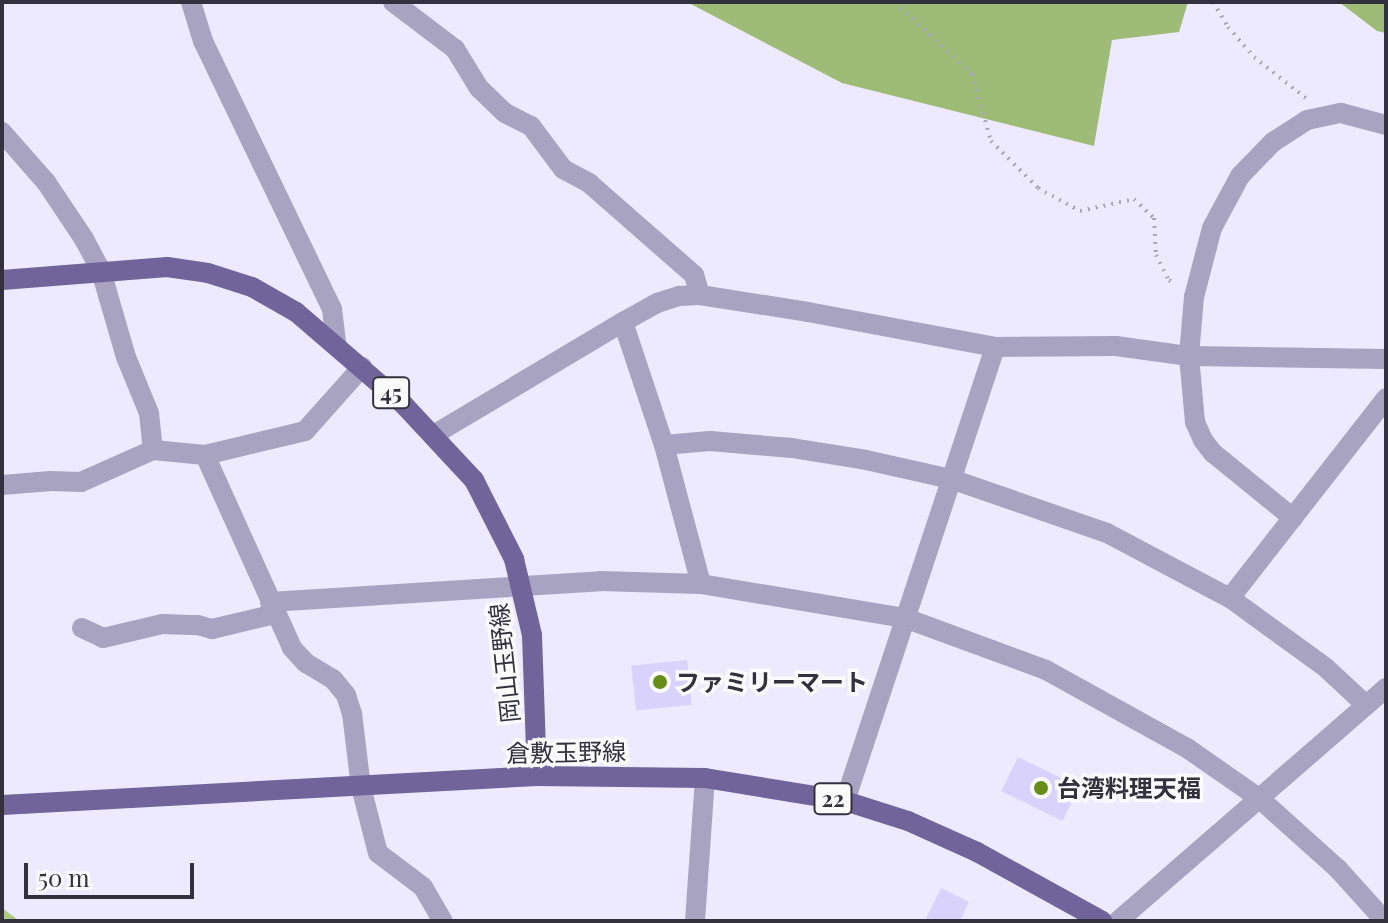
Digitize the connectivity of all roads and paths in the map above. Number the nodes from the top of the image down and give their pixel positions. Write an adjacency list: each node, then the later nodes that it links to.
1 (191, 2): 13 (street)
2 (393, 2): 10 (street)
3 (894, 2): 11 (path)
4 (1213, 2): 5 (path)
5 (1327, 116): 6 (street); 11 (street)
6 (1386, 125)
7 (2, 132): 8 (street)
8 (101, 271): 9 (main road, 岡山玉野線 / 45); 13 (main road, 岡山玉野線 / 45); 21 (street)
9 (2, 280)
10 (700, 295): 12 (street); 14 (street)
11 (1194, 297): 15 (street)
12 (623, 322): 19 (street); 20 (street)
13 (336, 344): 17 (main road, 岡山玉野線 / 45)
14 (995, 347): 15 (street); 23 (street)
15 (1189, 356): 16 (street); 25 (street)
16 (1386, 359)
17 (362, 367): 19 (main road, 岡山玉野線 / 45); 22 (street)
18 (1386, 398): 25 (street)
19 (435, 434): 27 (main road, 岡山玉野線 / 45)
20 (664, 445): 23 (street); 26 (street)
21 (153, 450): 22 (street); 24 (street)
22 (205, 455): 29 (street)
23 (951, 479): 28 (street); 30 (street)
24 (2, 485)
25 (1293, 518): 28 (street)
26 (701, 584): 27 (street); 30 (street)
27 (522, 585): 29 (street); 34 (main road, 岡山玉野線 / 45)
28 (1230, 598): 33 (street)
29 (272, 608): 31 (street); 36 (street)
30 (905, 618): 37 (street); 38 (street)
31 (82, 628)
32 (1386, 688): 33 (street)
33 (1366, 705): 37 (street)
34 (537, 776): 35 (main road, 倉敷玉野線 / 22); 36 (main road, 倉敷玉野線 / 22)
35 (705, 778): 38 (main road, 倉敷玉野線 / 22); 41 (street)
36 (361, 787): 39 (main road, 倉敷玉野線 / 22); 40 (street)
37 (1260, 799): 43 (street); 44 (street)
38 (845, 801): 42 (main road, 倉敷玉野線 / 22)
39 (2, 805)
40 (443, 921)
41 (695, 921)
42 (1102, 921)
43 (1118, 921)
44 (1386, 921)

